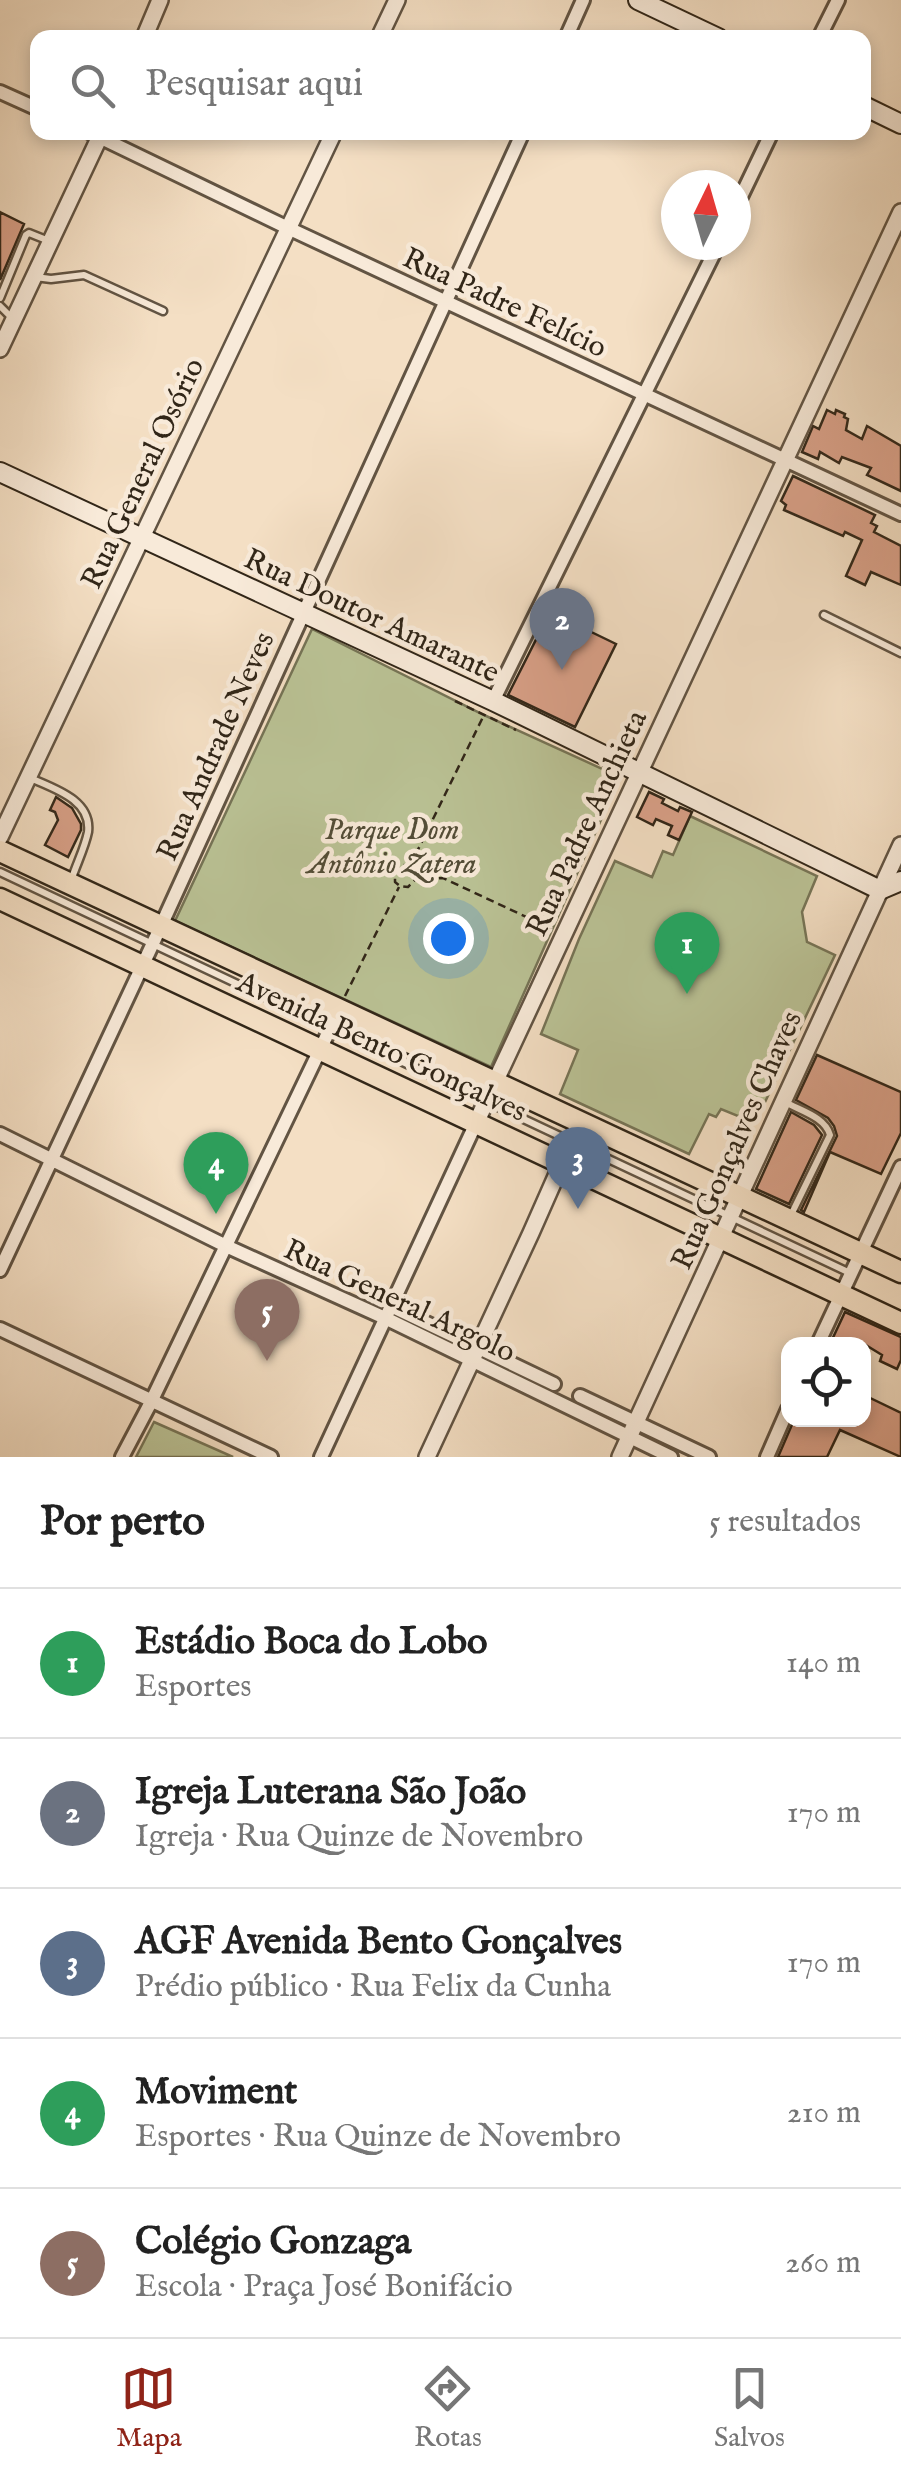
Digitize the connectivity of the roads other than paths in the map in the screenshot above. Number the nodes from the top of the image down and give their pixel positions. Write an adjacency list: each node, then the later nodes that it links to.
1 (160, 0): 6 (street)
2 (397, 0): 7 (street)
3 (582, 0): 8 (street)
4 (638, 0): 9 (main road)
5 (838, 0): 10 (street)
6 (147, 30)
7 (383, 30)
8 (569, 30)
9 (701, 30)
10 (823, 30)
11 (0, 92): 12 (street)
12 (30, 105)
13 (871, 109): 14 (main road)
14 (901, 124)
15 (94, 140): 23 (street)
16 (109, 140): 22 (street, Rua Padre Felício)
17 (330, 140): 22 (street, Rua General Osório)
18 (519, 140): 27 (street, Rua Andrade Neves)
19 (768, 140): 20 (street)
20 (751, 176)
21 (901, 212): 33 (street, Rua Padre Anchieta)
22 (288, 228): 27 (street, Rua Padre Felício); 36 (street, Rua General Osório)
23 (50, 242): 25 (street); 26 (lane)
24 (711, 260): 32 (street)
25 (34, 276): 29 (lane); 30 (street)
26 (0, 298)
27 (446, 302): 32 (street, Rua Padre Felício); 37 (street, Rua Andrade Neves)
28 (0, 306): 30 (lane)
29 (163, 311)
30 (13, 319): 31 (street)
31 (0, 348)
32 (644, 395): 33 (street, Rua Padre Felício); 40 (street)
33 (786, 461): 35 (street, Rua Padre Felício); 41 (street, Rua Padre Anchieta)
34 (0, 472): 36 (main road, Rua Doutor Amarante)
35 (901, 514)
36 (141, 540): 37 (main road, Rua Doutor Amarante); 42 (street, Rua General Osório)
37 (303, 612): 40 (main road, Rua Doutor Amarante); 51 (street, Rua Andrade Neves)
38 (824, 615): 39 (lane)
39 (901, 653)
40 (488, 708): 41 (main road, Rua Doutor Amarante)
41 (638, 774): 49 (main road, Rua Doutor Amarante); 56 (street, Rua Padre Anchieta)
42 (28, 777): 43 (street, Rua General Osório); 48 (lane)
43 (0, 836)
44 (901, 847): 49 (street, Rua Gonçalves Chaves)
45 (0, 851): 48 (main road, Avenida Bento Gonçalves)
46 (0, 872): 51 (lane)
47 (901, 881): 49 (main road)
48 (70, 884): 51 (main road, Avenida Bento Gonçalves)
49 (880, 890): 57 (street, Rua Gonçalves Chaves)
50 (0, 900): 52 (main road, Avenida Bento Gonçalves)
51 (156, 936): 52 (street, Rua Andrade Neves); 53 (main road, Avenida Bento Gonçalves); 54 (lane)
52 (142, 965): 55 (main road, Avenida Bento Gonçalves); 61 (street, Rua Andrade Neves)
53 (342, 1003): 54 (street); 56 (main road, Avenida Bento Gonçalves)
54 (331, 1030): 55 (street); 56 (lane)
55 (321, 1050): 58 (main road, Avenida Bento Gonçalves); 67 (street)
56 (491, 1092): 58 (street, Rua Padre Anchieta); 59 (main road, Avenida Bento Gonçalves)
57 (783, 1102): 64 (street, Rua Gonçalves Chaves); 65 (lane)
58 (476, 1124): 62 (main road, Avenida Bento Gonçalves); 73 (street, Rua Padre Anchieta)
59 (576, 1132): 62 (street); 64 (main road, Avenida Bento Gonçalves)
60 (0, 1134): 61 (street, Rua General Argolo)
61 (52, 1160): 67 (street, Rua General Argolo); 69 (street, Rua Andrade Neves)
62 (563, 1165): 66 (main road, Avenida Bento Gonçalves); 77 (street)
63 (901, 1167): 68 (street)
64 (735, 1208): 65 (main road, Avenida Bento Gonçalves); 66 (street, Rua Gonçalves Chaves); 71 (lane)
65 (788, 1220): 68 (main road, Avenida Bento Gonçalves)
66 (722, 1238): 72 (main road, Avenida Bento Gonçalves); 82 (street, Rua Gonçalves Chaves)
67 (226, 1246): 73 (street, Rua General Argolo); 80 (street)
68 (861, 1253): 70 (main road, Avenida Bento Gonçalves); 71 (street)
69 (0, 1270)
70 (901, 1272)
71 (851, 1274): 72 (street)
72 (840, 1296): 74 (main road, Avenida Bento Gonçalves); 76 (street)
73 (388, 1312): 77 (street, Rua General Argolo); 85 (street, Rua Padre Anchieta)
74 (901, 1324)
75 (0, 1330): 80 (street)
76 (821, 1337)
77 (475, 1355): 78 (street, Rua General Argolo); 82 (street, Rua General Argolo); 86 (street)
78 (554, 1384)
79 (580, 1396): 82 (street, Rua General Argolo)
80 (151, 1402): 83 (street); 84 (street)
81 (781, 1425): 90 (street)
82 (633, 1430): 87 (street, Rua Gonçalves Chaves); 88 (street, Rua General Argolo); 89 (street, Rua General Argolo)
83 (122, 1457)
84 (271, 1457)
85 (321, 1457)
86 (427, 1457)
87 (620, 1457)
88 (671, 1457)
89 (710, 1457)
90 (767, 1457)

